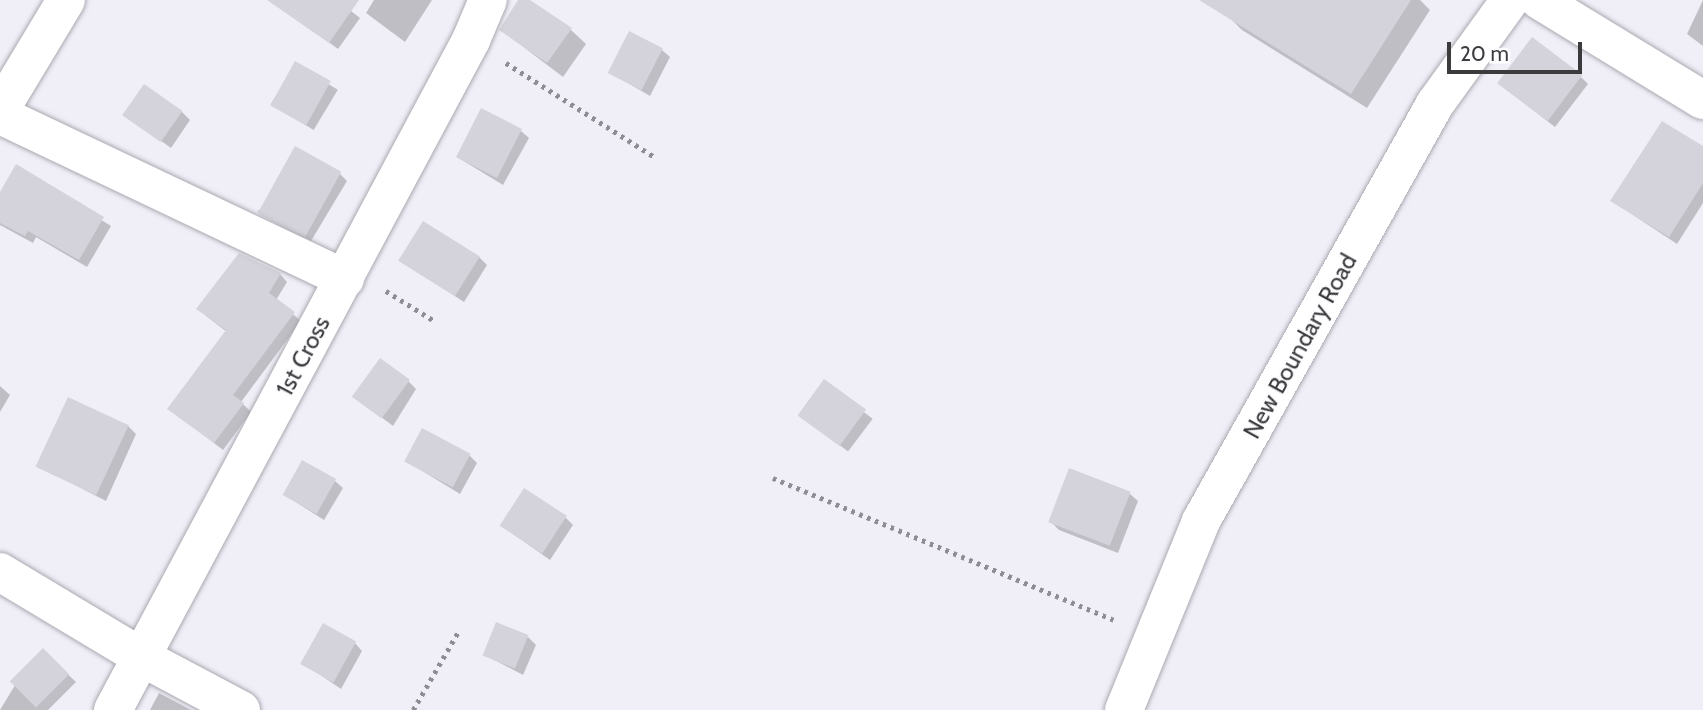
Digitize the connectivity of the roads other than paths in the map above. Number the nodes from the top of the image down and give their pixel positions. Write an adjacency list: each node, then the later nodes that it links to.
1 (66, 0): 6 (street)
2 (488, 0): 8 (street, 1st Cross)
3 (1510, 0): 13 (street, New Boundary Road)
4 (1539, 0): 5 (street)
5 (1703, 100)
6 (0, 110)
7 (0, 116): 8 (street)
8 (347, 274): 10 (street, 1st Cross)
9 (0, 572): 10 (street)
10 (143, 659): 11 (street, 1st Cross); 12 (street)
11 (113, 710)
12 (241, 710)
13 (1124, 710)

